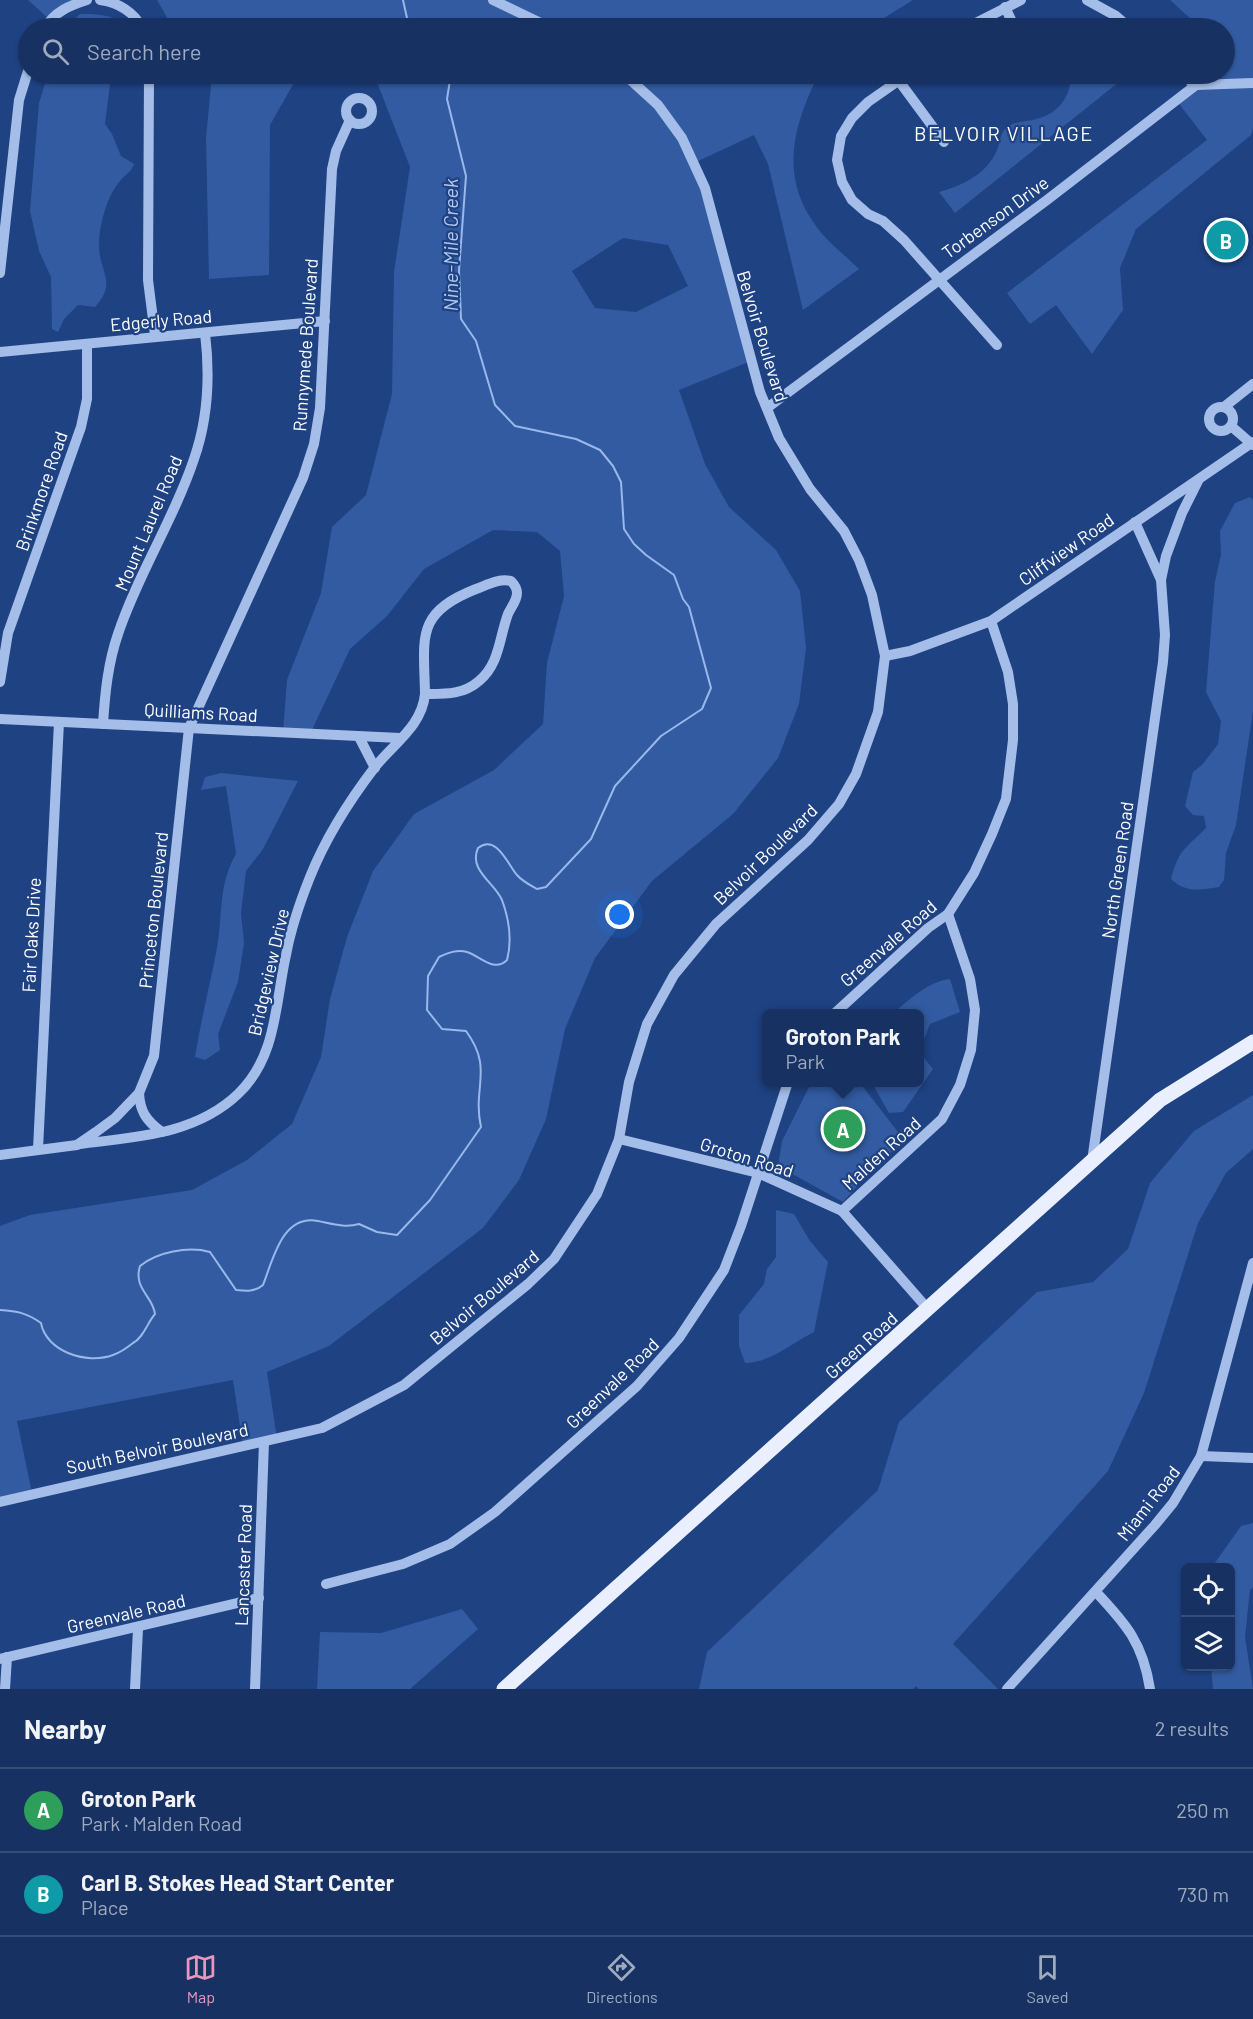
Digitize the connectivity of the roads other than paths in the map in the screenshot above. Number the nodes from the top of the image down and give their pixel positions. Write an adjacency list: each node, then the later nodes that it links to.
1 (87, 0): 7 (street)
2 (100, 0): 8 (street)
3 (493, 0): 9 (street)
4 (1021, 0): 6 (street)
5 (1087, 0): 12 (street)
6 (1005, 7): 10 (street); 11 (street)
7 (53, 18)
8 (134, 18)
9 (530, 18)
10 (985, 18)
11 (1010, 18)
12 (1118, 18)
13 (1253, 83): 20 (street)
14 (24, 84): 24 (street)
15 (149, 84): 28 (street)
16 (635, 84): 34 (street, Belvoir Boulevard)
17 (895, 84): 25 (street)
18 (901, 84): 23 (street)
19 (1224, 84): 21 (street)
20 (1235, 84)
21 (1196, 85): 25 (street, Torbenson Drive)
22 (350, 120): 26 (street, Runnymede Boulevard)
23 (944, 142)
24 (0, 273)
25 (938, 279): 30 (street); 34 (street, Torbenson Drive)
26 (325, 321): 27 (street, Edgerly Road); 47 (street, Runnymede Boulevard)
27 (205, 333): 28 (street, Edgerly Road); 46 (street, Mount Laurel Road)
28 (155, 335): 29 (street, Edgerly Road)
29 (87, 344): 31 (street, Edgerly Road); 42 (street, Brinkmore Road)
30 (998, 345)
31 (0, 352)
32 (1253, 384): 33 (street)
33 (1224, 407): 35 (street); 35 (street)
34 (767, 408): 41 (street, Belvoir Boulevard)
35 (1232, 426): 36 (street)
36 (1253, 443): 37 (street, Cliffview Road)
37 (1198, 481): 38 (street, Cliffview Road); 39 (street, North Green Road)
38 (1135, 522): 39 (street, North Green Road); 40 (street, Cliffview Road)
39 (1161, 580): 61 (street, North Green Road)
40 (991, 621): 41 (street, Cliffview Road); 51 (street, Greenvale Road)
41 (885, 656): 57 (street, Belvoir Boulevard)
42 (0, 682)
43 (425, 694): 43 (street); 49 (street, Bridgeview Drive)
44 (0, 719): 45 (street, Quilliams Road)
45 (59, 722): 46 (street, Quilliams Road); 59 (street, Fair Oaks Drive)
46 (103, 723): 47 (street, Quilliams Road)
47 (189, 729): 48 (street, Quilliams Road); 55 (street, Princeton Boulevard)
48 (359, 736): 49 (street, Quilliams Road); 50 (street)
49 (400, 738): 50 (street, Bridgeview Drive)
50 (375, 768): 56 (street, Bridgeview Drive)
51 (948, 914): 52 (street, Greenvale Road); 63 (street, Malden Road)
52 (839, 1009)
53 (1253, 1042): 61 (main road, Green Road)
54 (787, 1087): 62 (street, Greenvale Road)
55 (139, 1093): 56 (street); 58 (street, Princeton Boulevard)
56 (162, 1132): 58 (street, Bridgeview Drive)
57 (619, 1139): 62 (street, Groton Road); 66 (street, Belvoir Boulevard)
58 (77, 1144): 59 (street, Princeton Boulevard)
59 (38, 1149): 60 (street, Princeton Boulevard)
60 (0, 1155)
61 (1092, 1163): 65 (main road, Green Road)
62 (758, 1173): 63 (street, Groton Road); 71 (street, Greenvale Road)
63 (842, 1211): 65 (street, Groton Road)
64 (1253, 1263): 68 (street, Miami Road)
65 (927, 1308): 79 (main road, Green Road)
66 (322, 1428): 67 (street, South Belvoir Boulevard)
67 (264, 1442): 70 (street, South Belvoir Boulevard); 73 (street, Lancaster Road)
68 (1201, 1456): 69 (street); 72 (street, Miami Road)
69 (1253, 1458)
70 (0, 1502)
71 (326, 1584)
72 (1096, 1592): 80 (street, Miami Road); 81 (street)
73 (259, 1598): 74 (street, Greenvale Road); 78 (street, Lancaster Road)
74 (138, 1629): 75 (street, Greenvale Road); 77 (street)
75 (3, 1658): 76 (street)
76 (5, 1689)
77 (135, 1689)
78 (255, 1689)
79 (504, 1689)
80 (1007, 1689)
81 (1150, 1689)

